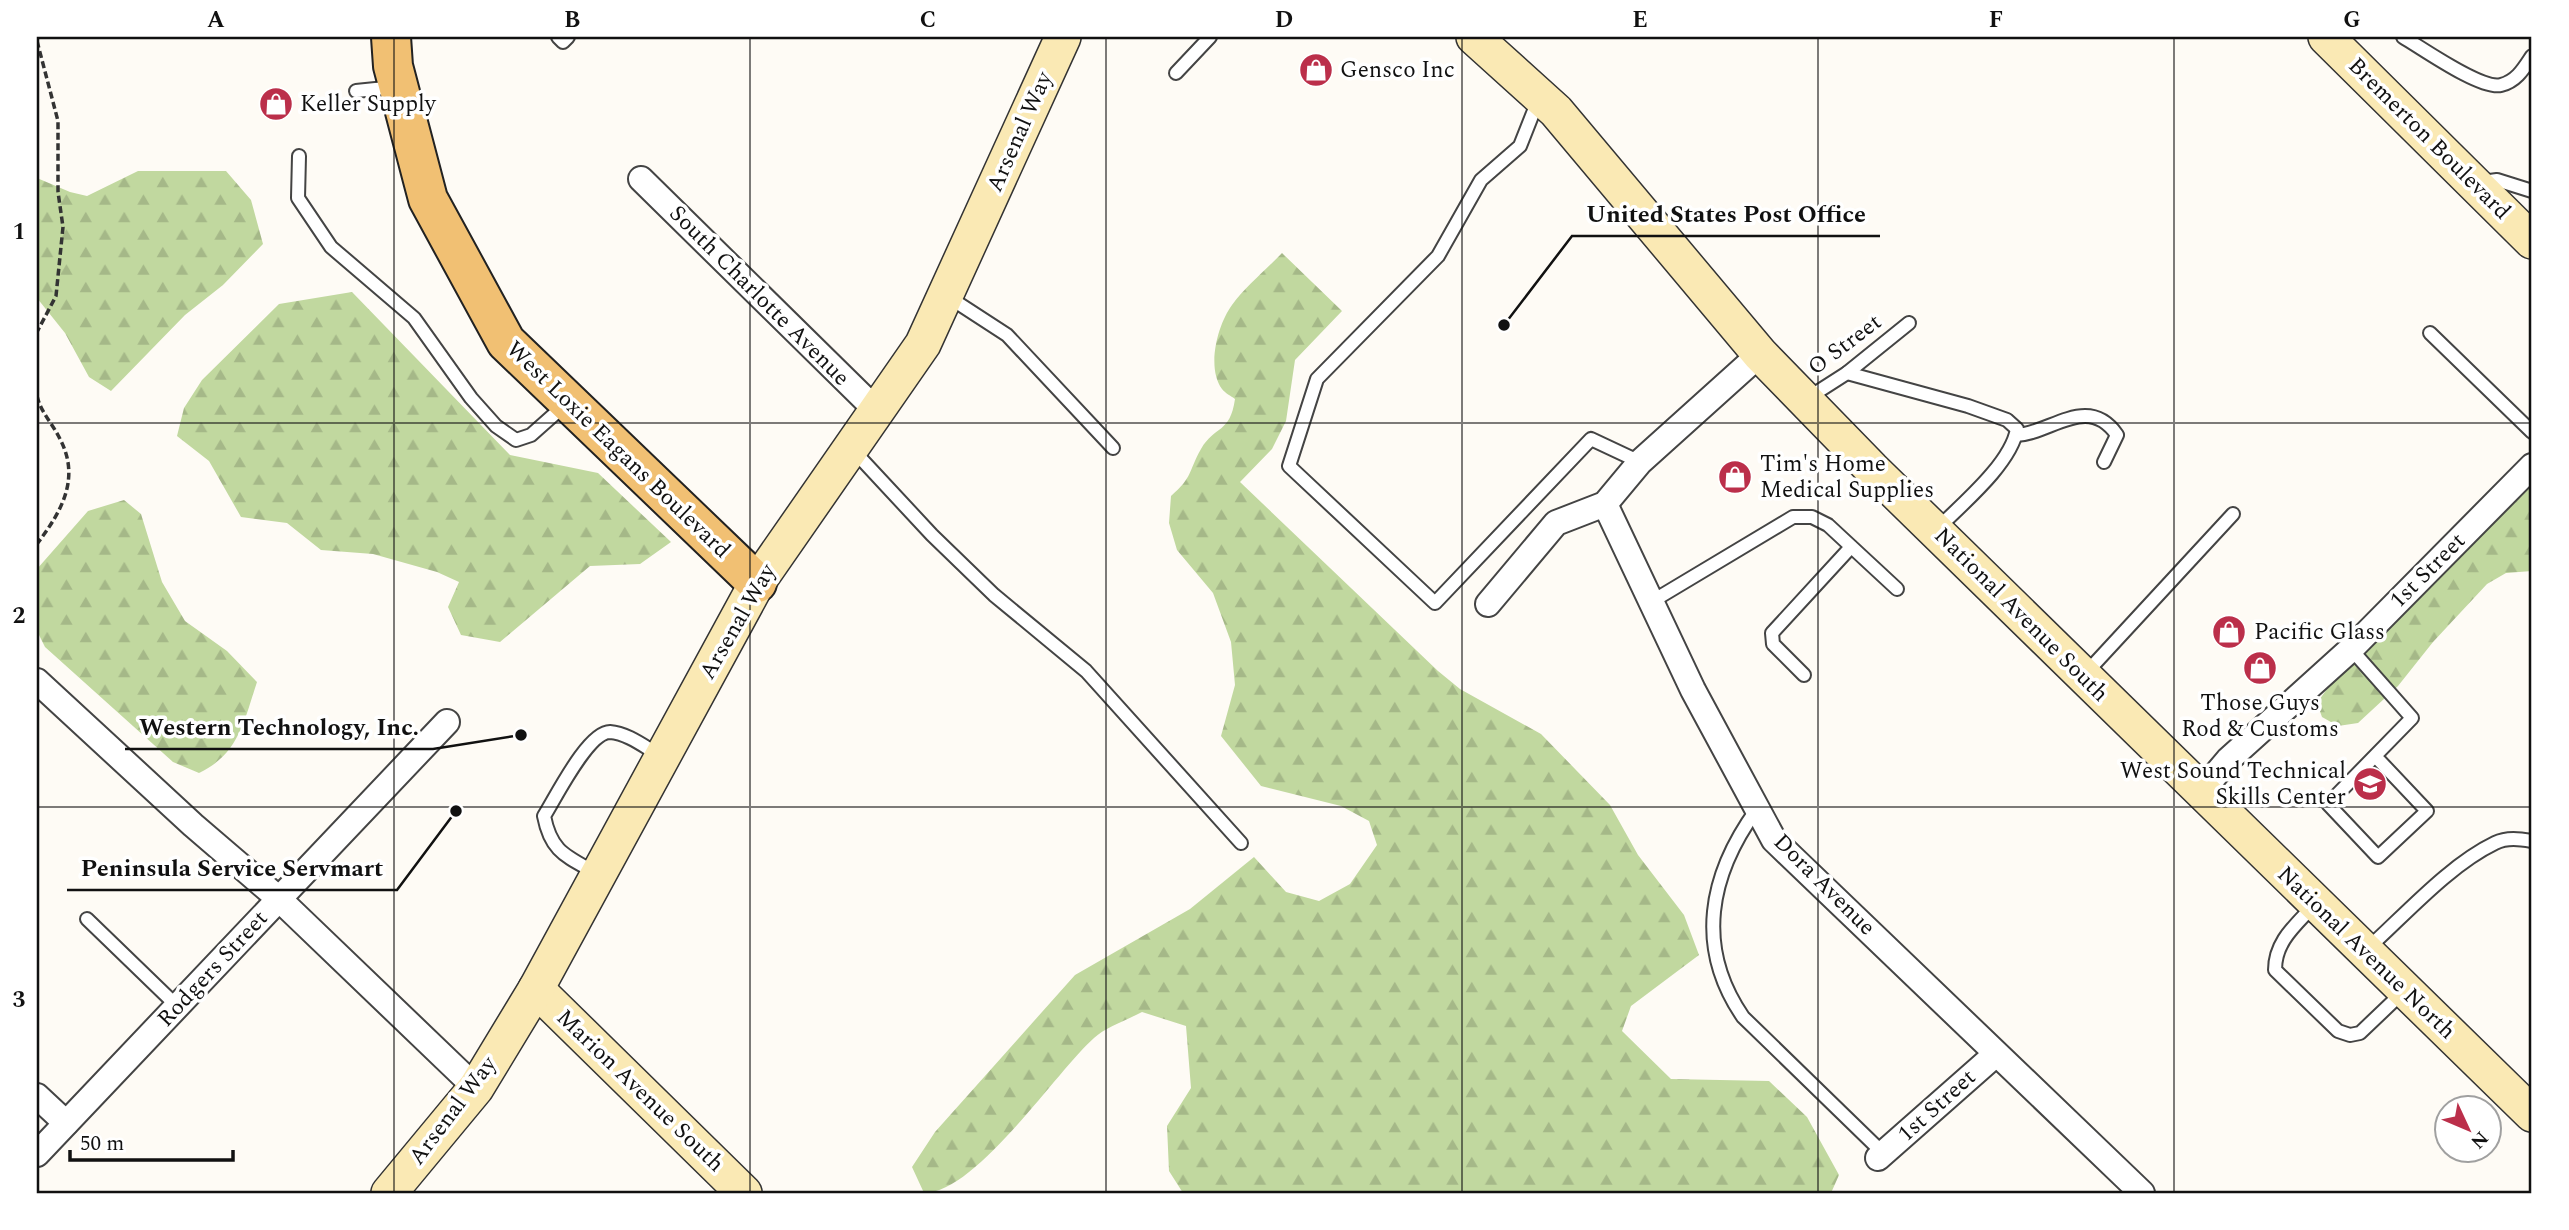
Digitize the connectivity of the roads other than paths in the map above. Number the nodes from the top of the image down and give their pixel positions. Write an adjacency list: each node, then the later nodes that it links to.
1 (391, 37): 11 (main road, West Loxie Eagans Boulevard)
2 (558, 37): 3 (lane)
3 (568, 37)
4 (1063, 37): 19 (main road, Arsenal Way)
5 (1210, 37): 10 (lane)
6 (1474, 37): 13 (main road, National Avenue South)
7 (2326, 37): 16 (main road, Bremerton Boulevard)
8 (2403, 37): 9 (lane)
9 (2532, 56)
10 (1176, 73)
11 (399, 87): 12 (lane); 25 (main road, West Loxie Eagans Boulevard)
12 (356, 91)
13 (1541, 95): 22 (main road, National Avenue South); 31 (lane)
14 (299, 156): 25 (lane)
15 (641, 179): 26 (street, South Charlotte Avenue)
16 (2475, 184): 17 (lane); 18 (main road, Bremerton Boulevard)
17 (2532, 191)
18 (2532, 241)
19 (946, 295): 26 (main road, Arsenal Way); 29 (lane)
20 (1909, 323): 23 (lane, O Street)
21 (2430, 332): 27 (lane)
22 (1760, 354): 24 (main road, National Avenue South); 31 (street)
23 (1847, 373): 24 (lane, O Street); 28 (lane)
24 (1805, 400): 36 (main road, National Avenue South)
25 (568, 402): 38 (main road, West Loxie Eagans Boulevard)
26 (878, 412): 30 (main road, Arsenal Way)
27 (2532, 432)
28 (2016, 435): 32 (lane); 36 (lane)
29 (1113, 448)
30 (852, 449): 38 (main road, Arsenal Way); 52 (lane)
31 (1640, 462): 34 (street)
32 (2104, 462)
33 (2532, 466): 42 (street, 1st Street)
34 (1605, 504): 40 (street, Dora Avenue); 41 (street)
35 (2232, 514): 44 (lane)
36 (1936, 531): 44 (main road, National Avenue South)
37 (1851, 547): 39 (lane); 40 (lane); 43 (lane)
38 (757, 583): 48 (main road, Arsenal Way)
39 (1897, 589)
40 (1651, 602): 50 (street, Dora Avenue)
41 (1488, 604)
42 (2351, 649): 47 (lane); 49 (street, 1st Street)
43 (1804, 675)
44 (2083, 676): 49 (main road, National Avenue South)
45 (37, 681): 54 (street)
46 (447, 722): 54 (street, Rodgers Street)
47 (2375, 756): 47 (lane)
48 (663, 757): 53 (main road, Arsenal Way); 53 (lane)
49 (2201, 792): 55 (main road, National Avenue North)
50 (1757, 809): 61 (street, Dora Avenue); 67 (lane)
51 (2532, 841): 57 (lane)
52 (1241, 843)
53 (599, 875): 58 (main road, Arsenal Way)
54 (278, 898): 60 (street, Rodgers Street); 62 (street)
55 (2315, 903): 57 (main road, National Avenue North); 59 (lane)
56 (87, 919): 60 (lane)
57 (2364, 951): 59 (main road, National Avenue North)
58 (536, 989): 62 (main road, Arsenal Way); 69 (main road, Marion Avenue South)
59 (2404, 990): 64 (main road, National Avenue North)
60 (178, 1007): 65 (street, Rodgers Street)
61 (1996, 1054): 67 (street, 1st Street); 70 (street, Dora Avenue)
62 (476, 1088): 68 (main road, Arsenal Way)
63 (37, 1096): 65 (street)
64 (2532, 1114)
65 (66, 1123): 66 (street, Rodgers Street)
66 (37, 1154)
67 (1881, 1156)
68 (402, 1188)
69 (744, 1193)
70 (2142, 1193)

